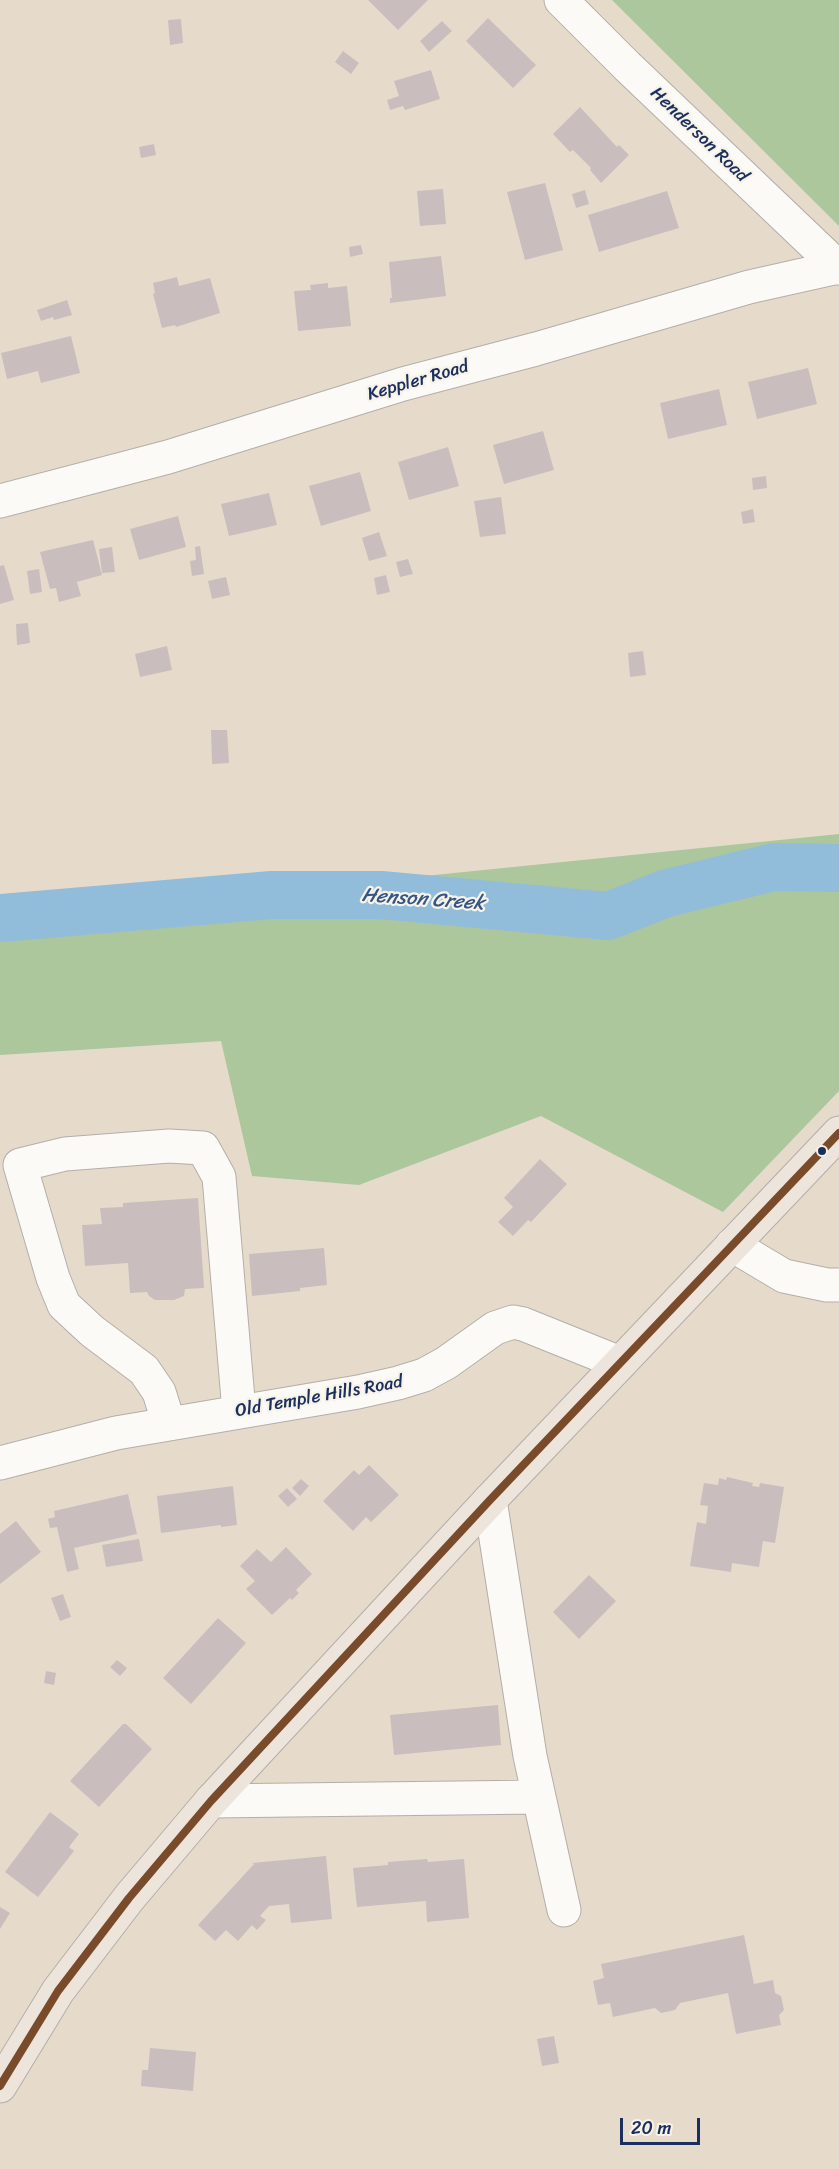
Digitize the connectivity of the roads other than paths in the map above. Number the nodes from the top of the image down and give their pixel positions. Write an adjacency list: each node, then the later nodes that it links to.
1 (561, 0): 2 (street, Henderson Road)
2 (838, 268): 3 (street, Keppler Road)
3 (0, 501)
4 (839, 1132): 5 (main road)
5 (732, 1245): 6 (street); 7 (main road)
6 (839, 1285)
7 (620, 1363): 8 (street, Old Temple Hills Road); 11 (main road)
8 (239, 1412): 9 (street, Old Temple Hills Road); 9 (street)
9 (169, 1424): 10 (street, Old Temple Hills Road)
10 (0, 1463)
11 (489, 1500): 12 (street); 13 (main road)
12 (538, 1797): 13 (street); 14 (street)
13 (211, 1801): 15 (main road)
14 (564, 1910)
15 (0, 2086)

